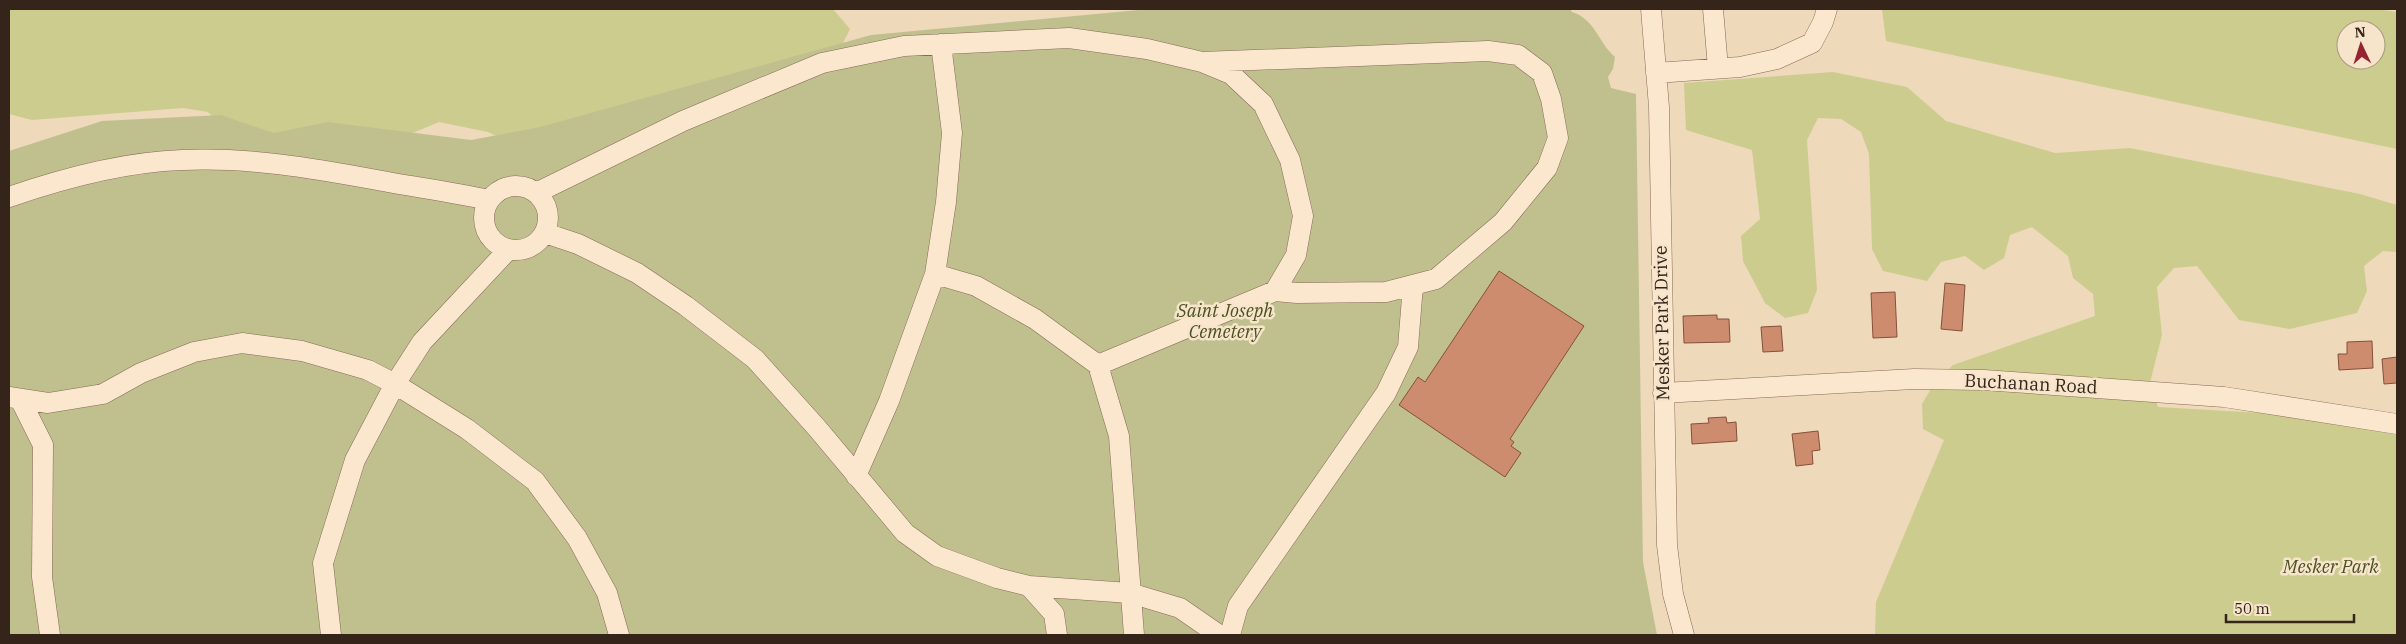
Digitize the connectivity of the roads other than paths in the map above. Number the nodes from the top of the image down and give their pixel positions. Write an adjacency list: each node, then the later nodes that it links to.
1 (1651, 9): 7 (street, Mesker Park Drive)
2 (1714, 9): 6 (street)
3 (1827, 9): 6 (street)
4 (942, 44): 5 (street); 8 (street); 13 (street)
5 (1202, 62): 14 (street); 15 (street)
6 (1718, 68): 7 (street)
7 (1656, 73): 18 (street, Mesker Park Drive)
8 (536, 193): 10 (street); 11 (street)
9 (9, 197): 10 (street)
10 (489, 200): 12 (street)
11 (545, 233): 12 (street); 21 (street)
12 (508, 250): 17 (street)
13 (935, 274): 16 (street); 21 (street)
14 (1413, 285): 15 (street); 30 (street)
15 (1275, 291): 16 (street)
16 (1098, 365): 23 (street)
17 (395, 384): 19 (street); 25 (street); 26 (street)
18 (1663, 393): 20 (street, Buchanan Road); 31 (street, Mesker Park Drive)
19 (14, 398): 24 (street)
20 (2397, 424)
21 (856, 476): 22 (street)
22 (1029, 586): 23 (street); 27 (street)
23 (1130, 593): 28 (street); 29 (street)
24 (50, 635)
25 (331, 635)
26 (619, 635)
27 (1057, 635)
28 (1134, 635)
29 (1219, 635)
30 (1230, 635)
31 (1684, 635)

